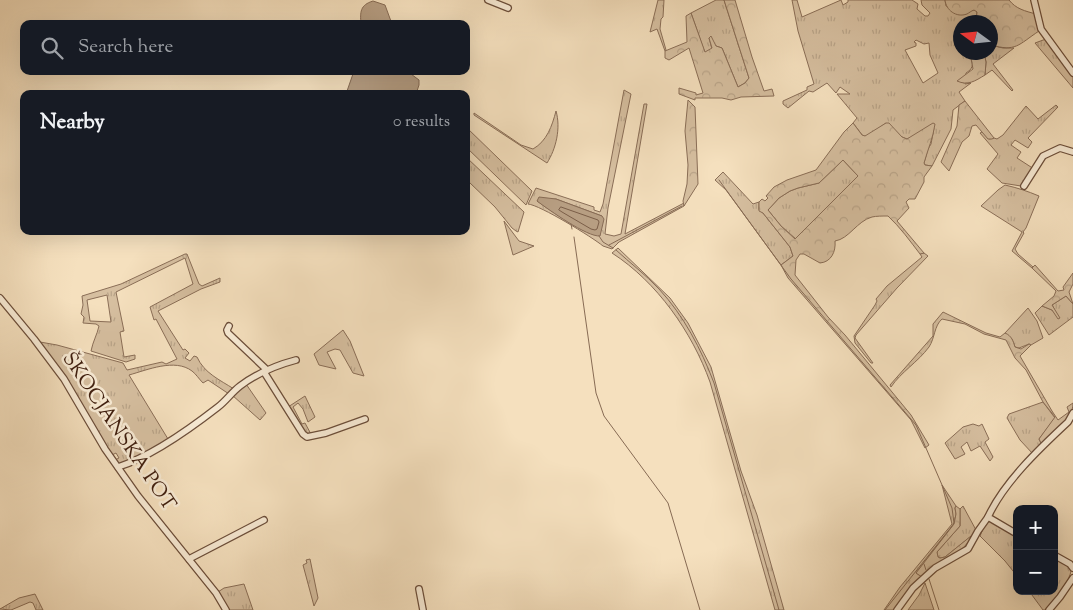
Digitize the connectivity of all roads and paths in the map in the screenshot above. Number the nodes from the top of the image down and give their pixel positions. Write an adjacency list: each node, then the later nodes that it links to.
1 (488, 0): 3 (street)
2 (1034, 0): 4 (street)
3 (508, 8)
4 (1073, 73)
5 (1073, 152): 6 (street)
6 (1024, 186)
7 (0, 298): 13 (street, ŠKOCJANSKA POT)
8 (229, 326): 10 (street)
9 (296, 360): 10 (street)
10 (265, 371): 12 (street); 13 (street)
11 (1073, 413): 14 (street)
12 (365, 419)
13 (118, 467): 18 (street, ŠKOCJANSKA POT)
14 (988, 518): 16 (street); 24 (street)
15 (264, 520): 18 (street)
16 (1013, 532)
17 (1058, 557): 19 (street)
18 (189, 559): 22 (street, ŠKOCJANSKA POT)
19 (1073, 568)
20 (1073, 578): 25 (street)
21 (419, 590): 23 (street)
22 (226, 610)
23 (423, 610)
24 (896, 610)
25 (1048, 610)

